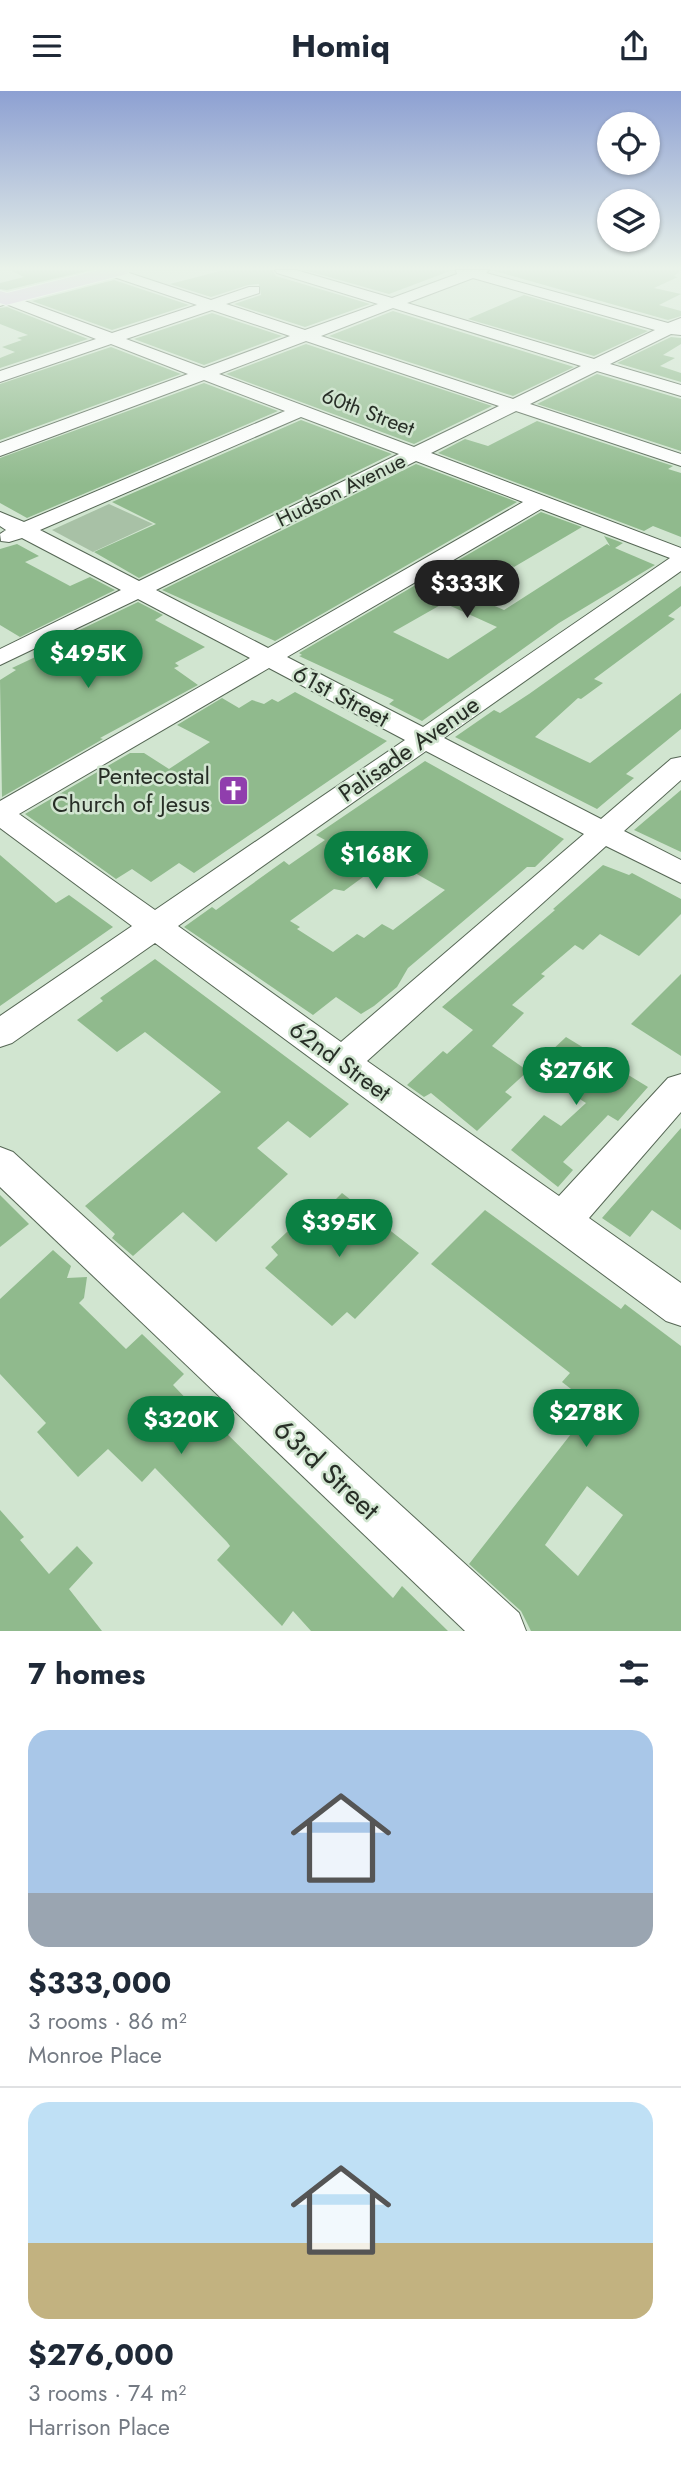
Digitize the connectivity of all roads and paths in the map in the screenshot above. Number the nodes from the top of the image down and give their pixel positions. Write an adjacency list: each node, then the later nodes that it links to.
1 (102, 342): 8 (street)
2 (119, 342): 9 (street, 60th Street)
3 (287, 342): 9 (street)
4 (327, 342): 11 (street)
5 (519, 342): 7 (street)
6 (648, 342): 7 (street, Hudson Avenue)
7 (598, 366): 10 (street); 11 (street, Hudson Avenue)
8 (4, 373)
9 (202, 373): 12 (street, 60th Street); 13 (street)
10 (681, 391)
11 (516, 405): 14 (street, Hudson Avenue); 15 (street)
12 (302, 410): 14 (street, 60th Street); 18 (street)
13 (0, 450)
14 (415, 454): 16 (street, 60th Street); 21 (street, Hudson Avenue)
15 (681, 460)
16 (541, 500): 19 (street, 60th Street); 23 (street)
17 (0, 518): 18 (street, 61st Street)
18 (11, 535): 21 (street, 61st Street)
19 (681, 555)
20 (681, 561): 24 (street, Palisade Avenue)
21 (137, 589): 22 (street, Hudson Avenue); 23 (street, 61st Street)
22 (0, 658)
23 (268, 658): 24 (street, 61st Street); 26 (street)
24 (423, 739): 27 (street, 61st Street); 29 (street, Palisade Avenue)
25 (681, 765): 27 (street)
26 (0, 813): 29 (street, 62nd Street)
27 (603, 832): 28 (street, 61st Street); 31 (street)
28 (681, 873)
29 (156, 925): 30 (street, Palisade Avenue); 31 (street, 62nd Street)
30 (0, 1034)
31 (341, 1063): 34 (street, 62nd Street)
32 (681, 1088): 34 (street)
33 (0, 1163): 36 (street, 63rd Street)
34 (561, 1221): 35 (street, 62nd Street)
35 (681, 1307)
36 (501, 1631)

